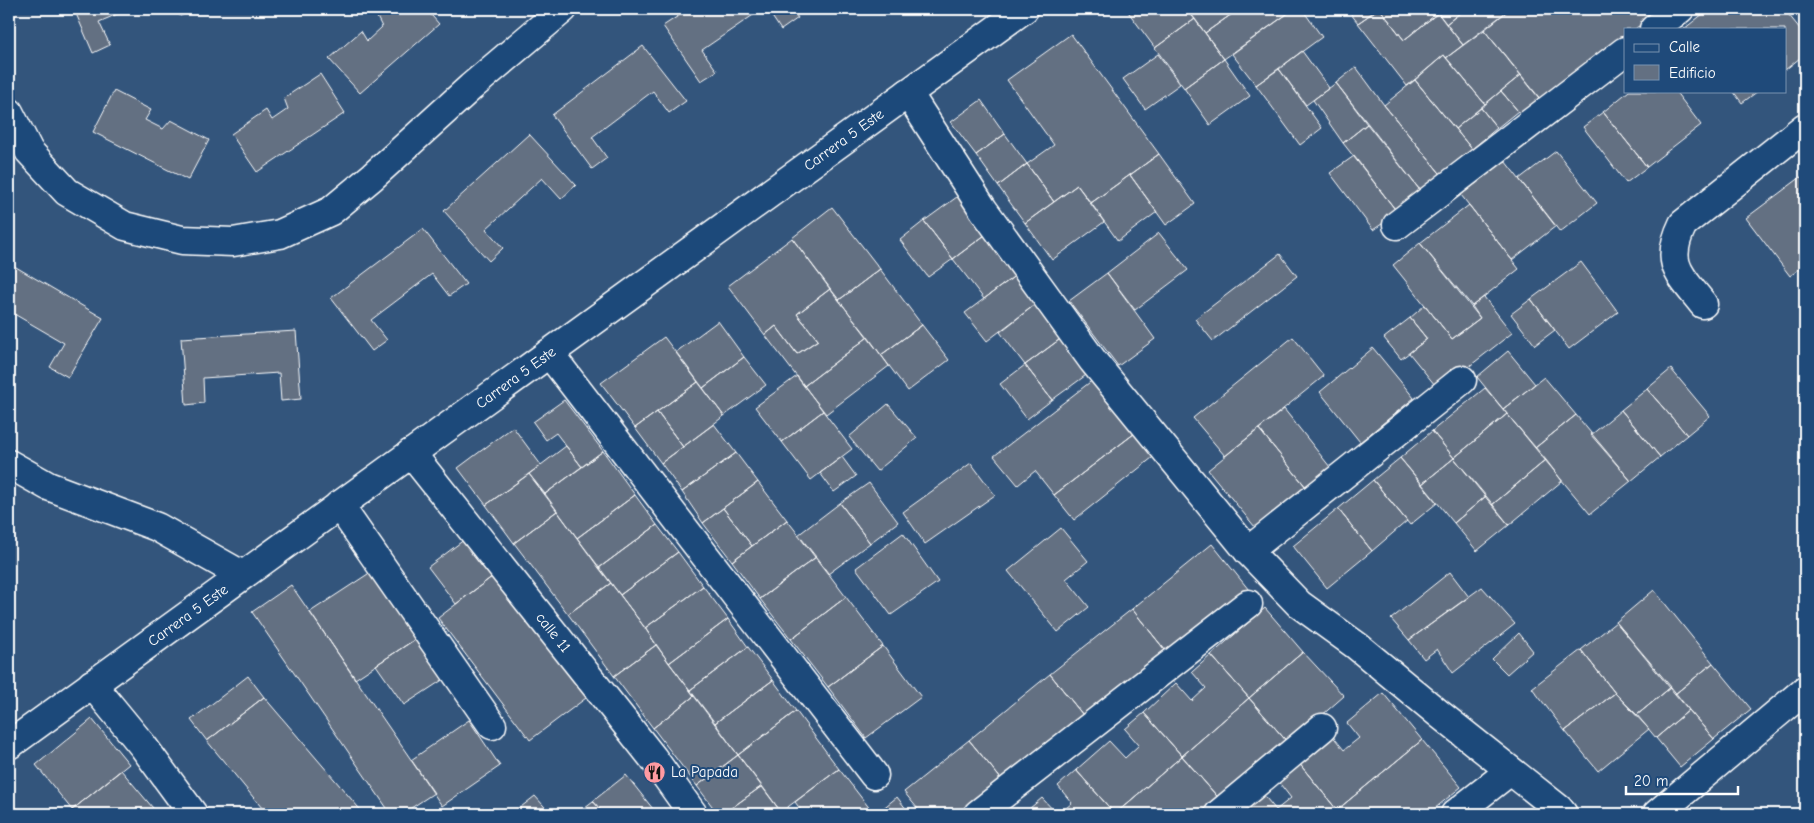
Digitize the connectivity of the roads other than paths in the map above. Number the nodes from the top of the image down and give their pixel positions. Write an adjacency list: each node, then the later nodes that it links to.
1 (563, 9): 7 (street)
2 (1024, 9): 6 (street, Carrera 5 Este)
3 (1680, 9): 4 (street)
4 (1655, 28)
5 (1624, 51): 9 (street)
6 (908, 93): 11 (street, Carrera 5 Este); 16 (street)
7 (9, 112)
8 (1805, 127): 10 (street)
9 (1398, 225)
10 (1704, 304)
11 (549, 353): 13 (street, Carrera 5 Este); 25 (street)
12 (1462, 380): 16 (street)
13 (411, 453): 15 (street, Carrera 5 Este); 27 (street, calle 11)
14 (9, 464): 17 (street)
15 (338, 505): 17 (street, Carrera 5 Este); 21 (street)
16 (1248, 550): 24 (street)
17 (242, 575): 19 (street, Carrera 5 Este)
18 (1248, 604): 28 (street)
19 (92, 684): 23 (street, Carrera 5 Este); 26 (street)
20 (1805, 690): 32 (street)
21 (492, 725)
22 (1322, 728): 29 (street)
23 (9, 745)
24 (1510, 771): 30 (street); 31 (street)
25 (874, 775)
26 (193, 814)
27 (694, 814)
28 (978, 814)
29 (1219, 814)
30 (1455, 814)
31 (1563, 814)
32 (1657, 814)

